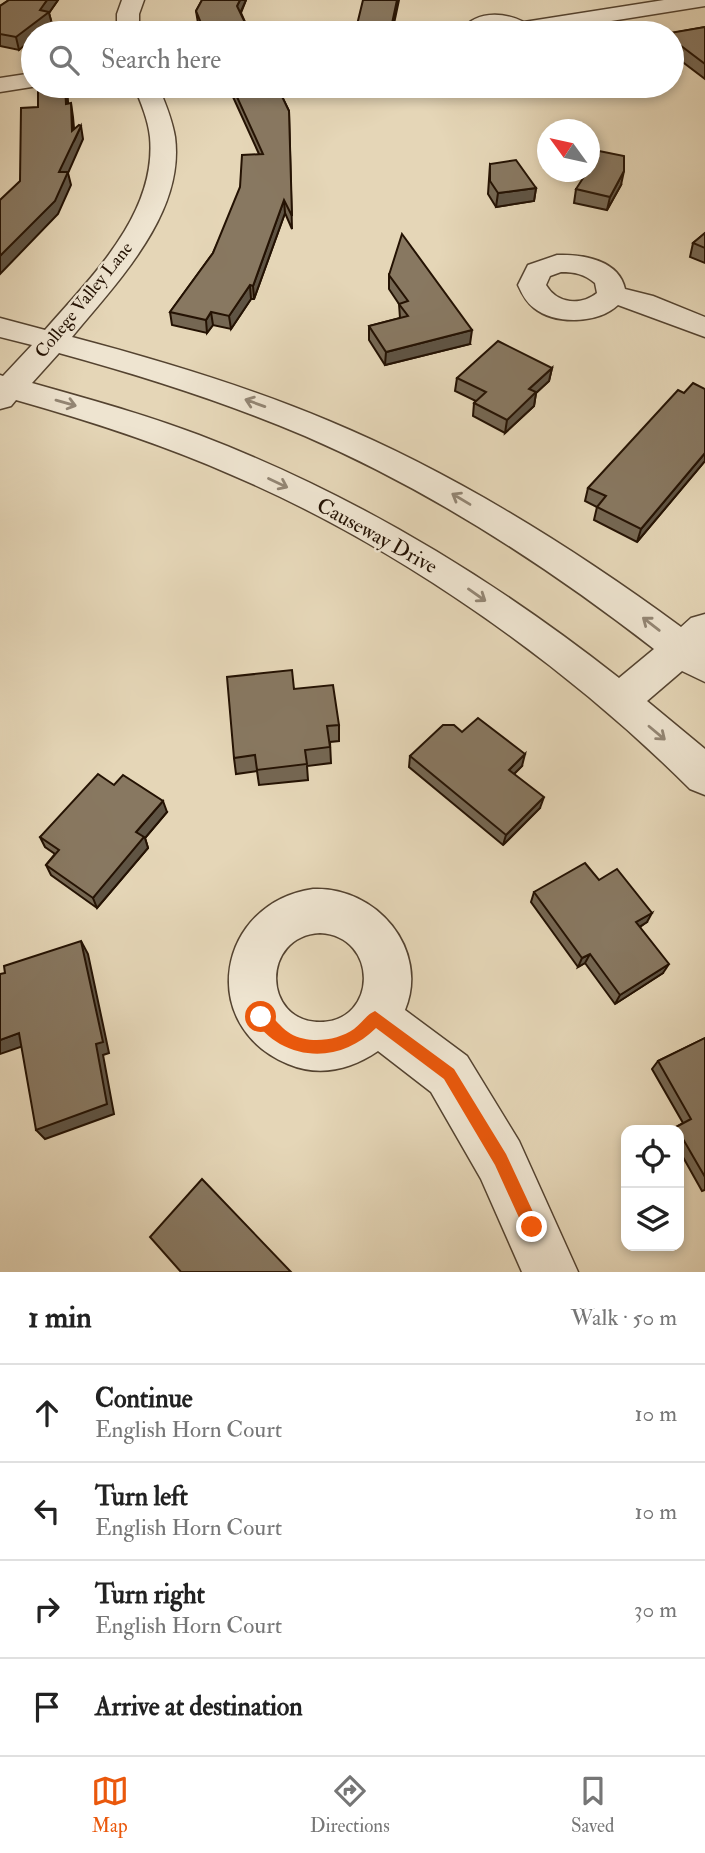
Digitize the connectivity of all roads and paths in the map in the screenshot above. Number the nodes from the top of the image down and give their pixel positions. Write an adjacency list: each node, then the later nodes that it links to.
1 (133, 0): 3 (street)
2 (705, 0): 4 (street)
3 (128, 21)
4 (582, 21)
5 (21, 82): 6 (street)
6 (0, 85)
7 (151, 98): 11 (street, College Valley Lane)
8 (612, 295): 10 (street)
9 (0, 327): 11 (street)
10 (705, 328)
11 (52, 342): 12 (street, College Valley Lane); 13 (street, one-way to 11)
12 (3, 391): 14 (street, Causeway Drive, one-way to 14)
13 (698, 648): 14 (street)
14 (619, 701): 15 (street, Causeway Drive, one-way to 15)
15 (705, 776)
16 (375, 1018): 17 (street)
17 (550, 1272)

